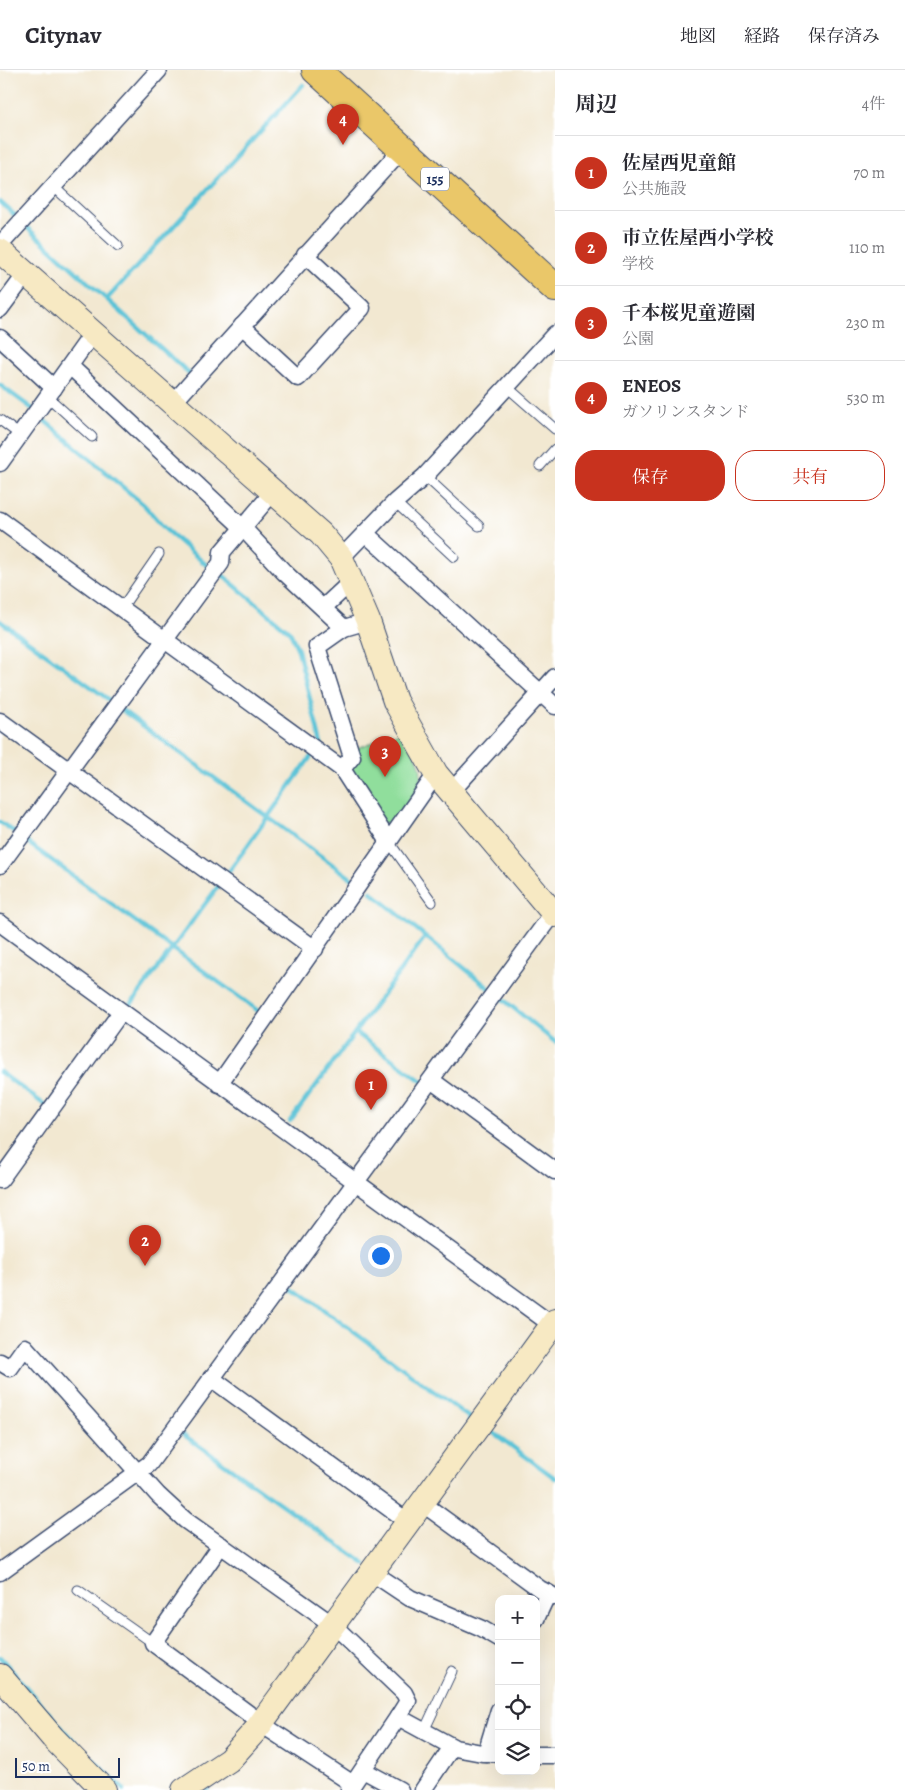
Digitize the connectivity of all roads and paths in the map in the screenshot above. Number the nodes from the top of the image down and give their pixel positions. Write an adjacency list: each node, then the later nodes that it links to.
1 (159, 70): 4 (street)
2 (316, 70): 3 (highway, 155)
3 (402, 149): 8 (street); 10 (highway, 155)
4 (53, 186): 5 (street); 6 (lane)
5 (0, 245)
6 (118, 246)
7 (0, 251): 9 (street)
8 (306, 256): 12 (street); 12 (street)
9 (26, 274): 11 (street); 13 (street)
10 (555, 288)
11 (0, 309)
12 (242, 326): 19 (street)
13 (93, 333): 16 (street); 19 (street)
14 (555, 334): 17 (street)
15 (0, 338): 18 (street)
16 (70, 366): 18 (street); 32 (street)
17 (507, 387): 21 (lane); 27 (street)
18 (51, 392): 22 (street); 23 (lane)
19 (173, 403): 28 (street)
20 (0, 420): 22 (lane)
21 (555, 429)
22 (20, 435): 25 (street)
23 (92, 437)
24 (555, 449): 26 (lane)
25 (0, 463)
26 (540, 466)
27 (425, 476): 29 (street); 31 (lane)
28 (273, 492): 32 (street); 36 (street)
29 (394, 502): 33 (street); 35 (lane)
30 (0, 520): 38 (street)
31 (479, 526)
32 (243, 528): 39 (street); 42 (street)
33 (365, 533): 36 (street); 44 (street)
34 (159, 554): 38 (lane)
35 (454, 557)
36 (342, 558): 37 (street)
37 (352, 582): 39 (street); 40 (street)
38 (121, 608): 42 (street)
39 (323, 608): 41 (street)
40 (368, 621): 41 (street); 49 (street)
41 (344, 628): 47 (street)
42 (165, 640): 47 (street); 48 (street)
43 (555, 677): 44 (street)
44 (541, 693): 45 (street); 50 (street)
45 (555, 706)
46 (0, 721): 48 (street)
47 (342, 769): 51 (street)
48 (69, 771): 52 (street); 56 (street)
49 (436, 774): 50 (street); 51 (street)
50 (450, 793): 54 (street)
51 (389, 842): 53 (lane); 56 (street)
52 (0, 865)
53 (432, 902)
54 (554, 914): 58 (street)
55 (0, 923): 57 (street)
56 (315, 949): 59 (street)
57 (121, 1012): 59 (street); 61 (street)
58 (431, 1080): 60 (street); 62 (street)
59 (220, 1084): 62 (street)
60 (555, 1171)
61 (0, 1180)
62 (355, 1182): 63 (street); 65 (street)
63 (554, 1324): 67 (street)
64 (0, 1362): 66 (street)
65 (211, 1378): 66 (street); 68 (street)
66 (138, 1472): 69 (street); 70 (street)
67 (422, 1503): 68 (street); 73 (street)
68 (408, 1522): 71 (street)
69 (221, 1545): 75 (street); 77 (street)
70 (0, 1572)
71 (372, 1572): 75 (street); 76 (street)
72 (78, 1590): 77 (lane)
73 (551, 1595): 74 (street)
74 (540, 1612)
75 (333, 1625): 80 (street); 81 (street)
76 (495, 1637)
77 (153, 1643): 81 (street)
78 (452, 1671): 83 (lane)
79 (0, 1676): 91 (street)
80 (398, 1717): 83 (street); 88 (street)
81 (261, 1723): 89 (street); 92 (street)
82 (496, 1730): 85 (street)
83 (424, 1731): 84 (street)
84 (452, 1747): 85 (street); 93 (street)
85 (492, 1753)
86 (540, 1755): 87 (street)
87 (555, 1755)
88 (363, 1770): 89 (street); 90 (street)
89 (351, 1787)
90 (396, 1789)
91 (104, 1790)
92 (184, 1790)
93 (423, 1790)

